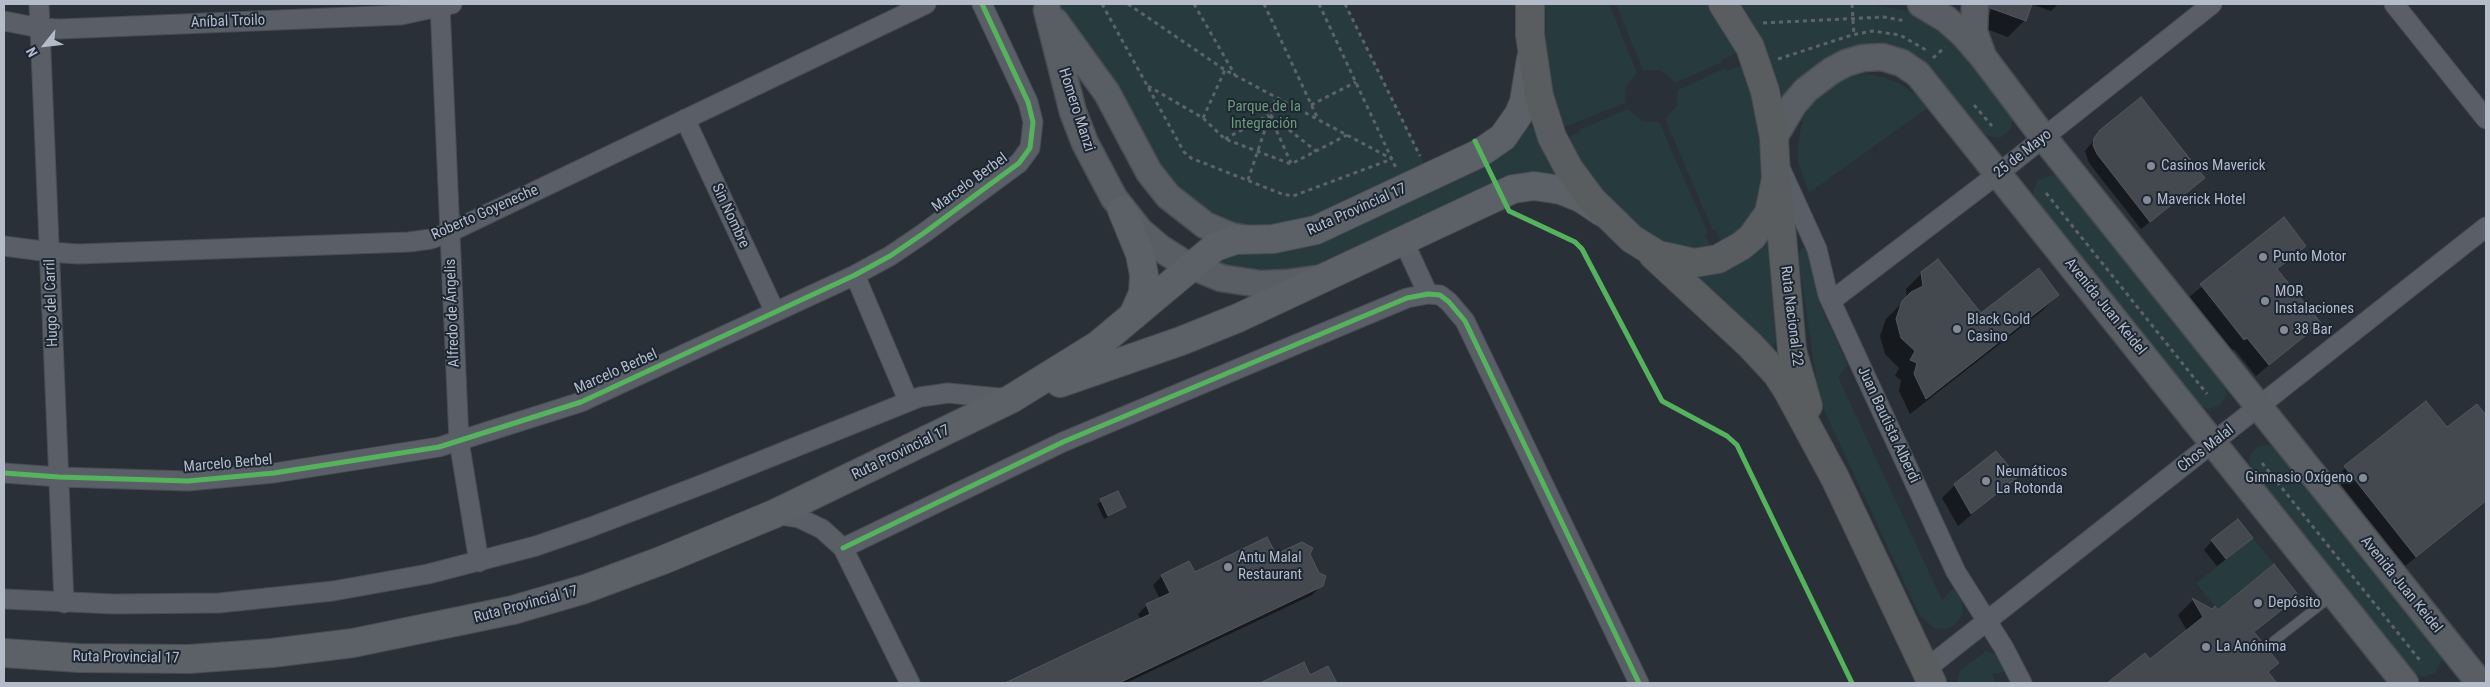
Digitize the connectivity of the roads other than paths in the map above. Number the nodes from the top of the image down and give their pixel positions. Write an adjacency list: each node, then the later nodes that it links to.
1 (39, 4): 13 (street, Hugo del Carril)
2 (926, 4): 16 (street, Roberto Goyeneche)
3 (982, 4): 31 (street, Marcelo Berbel)
4 (1530, 4): 14 (highway)
5 (1723, 4): 19 (highway, Ruta Nacional 22)
6 (1975, 4): 15 (main road)
7 (2212, 4): 18 (street, 25 de Mayo)
8 (2394, 4): 17 (street)
9 (444, 5): 13 (street, Aníbal Troilo); 24 (street, Alfredo de Ángelis)
10 (1930, 5): 15 (main road, Avenida Juan Keidel)
11 (1045, 7): 21 (main road, Homero Manzi); 25 (main road, Homero Manzi)
12 (4, 21): 13 (street, Aníbal Troilo)
13 (40, 28): 29 (street, Hugo del Carril)
14 (1531, 53): 22 (highway); 25 (main road, Ruta Provincial 17)
15 (1983, 57): 18 (main road, Avenida Juan Keidel)
16 (685, 119): 24 (street, Roberto Goyeneche); 35 (street, Sin Nombre)
17 (2486, 119)
18 (2044, 138): 20 (street, 25 de Mayo); 39 (main road, Avenida Juan Keidel)
19 (1775, 158): 20 (main road, Avenida Juan Keidel); 28 (highway); 34 (street, Juan Bautista Alberdi); 44 (highway, Ruta Nacional 22)
20 (1999, 173): 34 (street, 25 de Mayo); 41 (main road, Avenida Juan Keidel)
21 (1122, 210): 30 (main road, Homero Manzi); 36 (main road)
22 (1605, 214): 26 (main road, Ruta Provincial 17); 28 (highway)
23 (2486, 228): 39 (street, Chos Malal)
24 (450, 232): 29 (street, Roberto Goyeneche); 40 (street, Alfredo de Ángelis)
25 (1247, 239): 30 (main road, Ruta Provincial 17)
26 (1403, 240): 32 (main road, Ruta Provincial 17); 33 (street)
27 (4, 246): 29 (street, Roberto Goyeneche)
28 (1646, 249): 44 (highway, Ruta Nacional 22)
29 (50, 252): 43 (street, Hugo del Carril)
30 (1190, 267): 32 (main road, Homero Manzi); 36 (main road, Ruta Provincial 17)
31 (855, 275): 35 (street, Marcelo Berbel); 38 (street)
32 (1330, 275): 37 (main road, Ruta Provincial 17)
33 (1428, 294): 46 (street); 57 (street)
34 (1831, 302): 51 (street, Juan Bautista Alberdi)
35 (775, 312): 40 (street, Marcelo Berbel)
36 (1131, 318): 37 (main road, Ruta Provincial 17)
37 (1011, 399): 38 (street); 45 (main road, Ruta Provincial 17)
38 (908, 400): 47 (street)
39 (2259, 407): 41 (street, Chos Malal); 55 (main road, Avenida Juan Keidel)
40 (459, 441): 43 (street, Marcelo Berbel); 47 (street, Alfredo de Ángelis)
41 (2214, 443): 48 (main road, Avenida Juan Keidel); 51 (street, Chos Malal)
42 (4, 473): 43 (street, Marcelo Berbel)
43 (59, 477): 50 (street, Hugo del Carril)
44 (1835, 478): 54 (highway, Ruta Nacional 22)
45 (774, 514): 46 (street); 53 (main road, Ruta Provincial 17)
46 (843, 548): 56 (street)
47 (479, 562): 50 (street)
48 (2334, 594): 52 (lane); 59 (main road, Avenida Juan Keidel)
49 (4, 599): 50 (street)
50 (64, 603)
51 (1987, 621): 54 (street, Chos Malal); 58 (street, Juan Bautista Alberdi)
52 (2274, 642)
53 (4, 653)
54 (1929, 676)
55 (2476, 677)
56 (910, 683)
57 (1639, 683)
58 (2022, 683)
59 (2405, 683)

